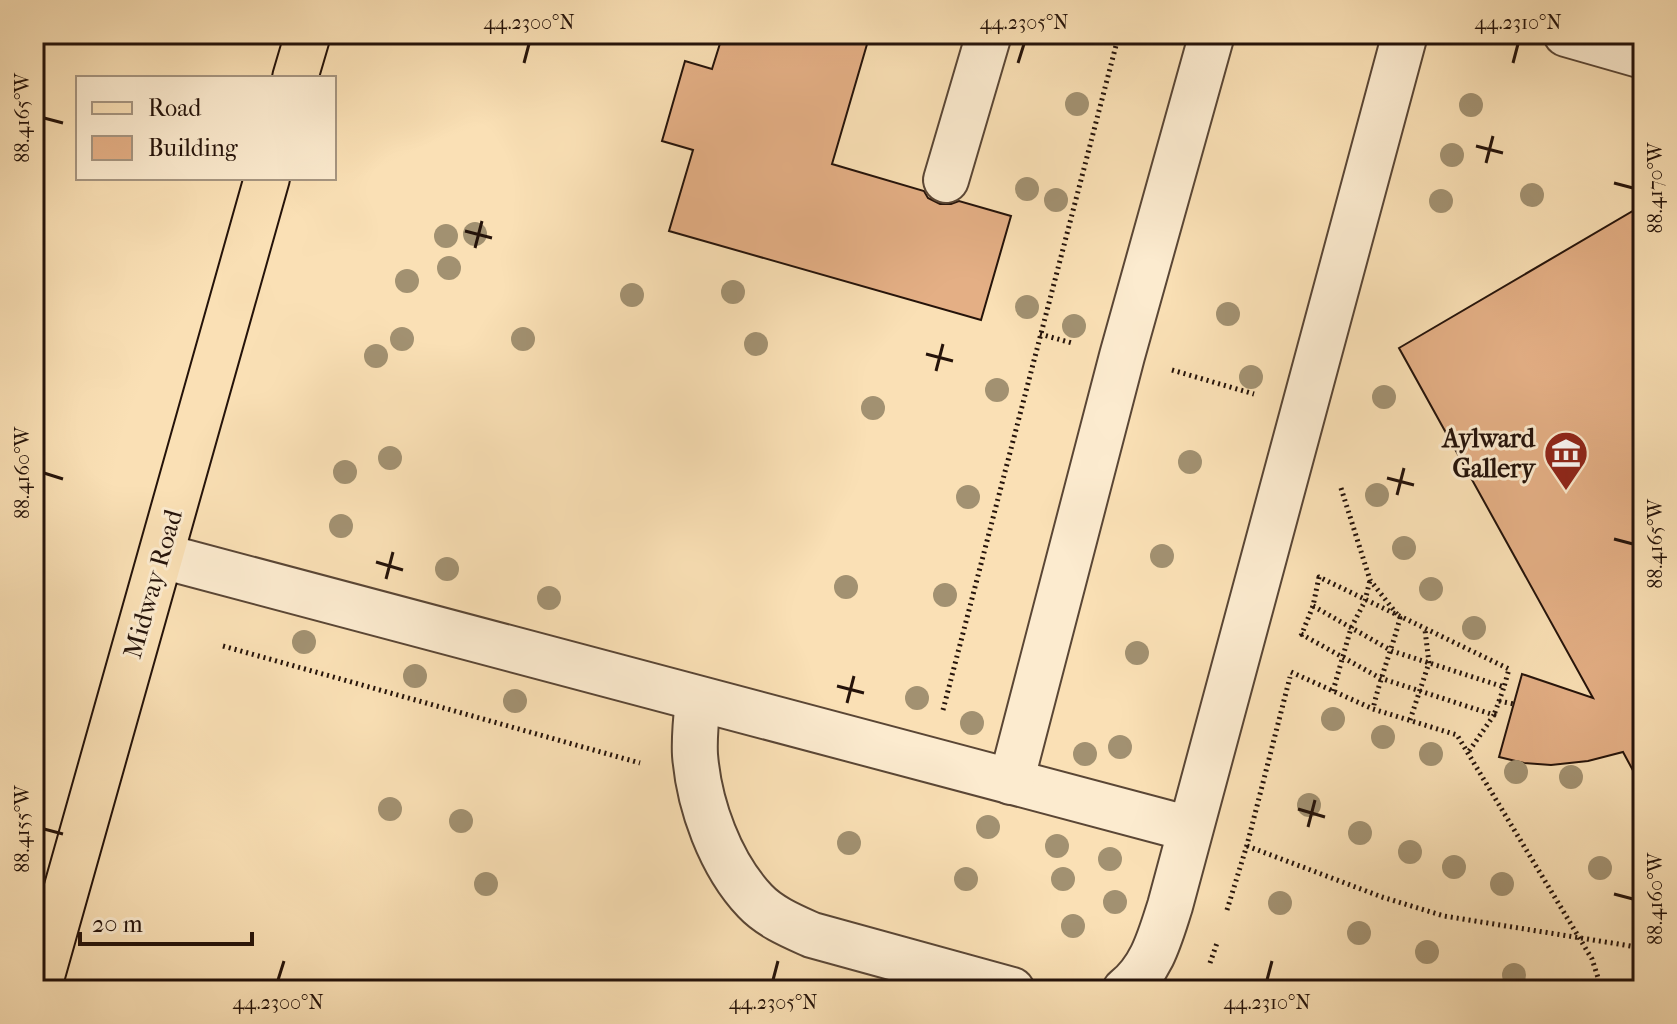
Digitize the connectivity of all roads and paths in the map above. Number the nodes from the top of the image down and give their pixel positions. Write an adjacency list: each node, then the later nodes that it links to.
1 (308, 34): 8 (main road)
2 (989, 34): 10 (lane)
3 (1119, 34): 11 (path)
4 (1212, 34): 44 (lane)
5 (1405, 34): 45 (lane)
6 (1566, 34): 7 (lane)
7 (1643, 56)
8 (296, 76)
9 (266, 180): 16 (main road, Midway Road)
10 (946, 180)
11 (1040, 334): 12 (path); 40 (path)
12 (1079, 345)
13 (1166, 368): 14 (path)
14 (1256, 394)
15 (1341, 488): 17 (path)
16 (162, 556): 35 (lane); 53 (main road, Midway Road)
17 (1370, 580): 18 (path); 20 (path)
18 (1365, 601): 19 (path); 20 (path); 21 (path)
19 (1313, 606): 21 (path); 23 (path)
20 (1400, 618): 22 (path); 26 (path)
21 (1351, 628): 26 (path); 28 (path)
22 (1425, 630): 29 (path); 32 (path)
23 (1301, 634): 25 (path); 28 (path)
24 (223, 646): 43 (path)
25 (1298, 647)
26 (1392, 651): 29 (path); 31 (path)
27 (1295, 659): 30 (path)
28 (1344, 659): 31 (path); 34 (path)
29 (1429, 663): 32 (path); 33 (path)
30 (1291, 672): 34 (path); 46 (path)
31 (1380, 678): 33 (path); 38 (path)
32 (1504, 687): 36 (path)
33 (1421, 690): 39 (path); 41 (path)
34 (1333, 691): 38 (path)
35 (698, 700): 44 (lane); 54 (lane)
36 (1499, 701): 37 (path); 39 (path)
37 (1514, 704)
38 (1373, 709): 41 (path)
39 (1494, 715): 42 (path)
40 (941, 717)
41 (1410, 720): 42 (path)
42 (1467, 754): 49 (path)
43 (646, 775)
44 (1011, 782): 45 (lane)
45 (1190, 829): 46 (path); 55 (lane)
46 (1247, 845): 47 (path); 49 (path)
47 (1226, 915)
48 (1221, 929): 51 (path)
49 (1578, 938): 50 (path); 56 (path)
50 (1643, 948)
51 (1207, 968)
52 (1643, 979): 57 (path)
53 (38, 990)
54 (1012, 990)
55 (1125, 990)
56 (1602, 990)
57 (1630, 990)

